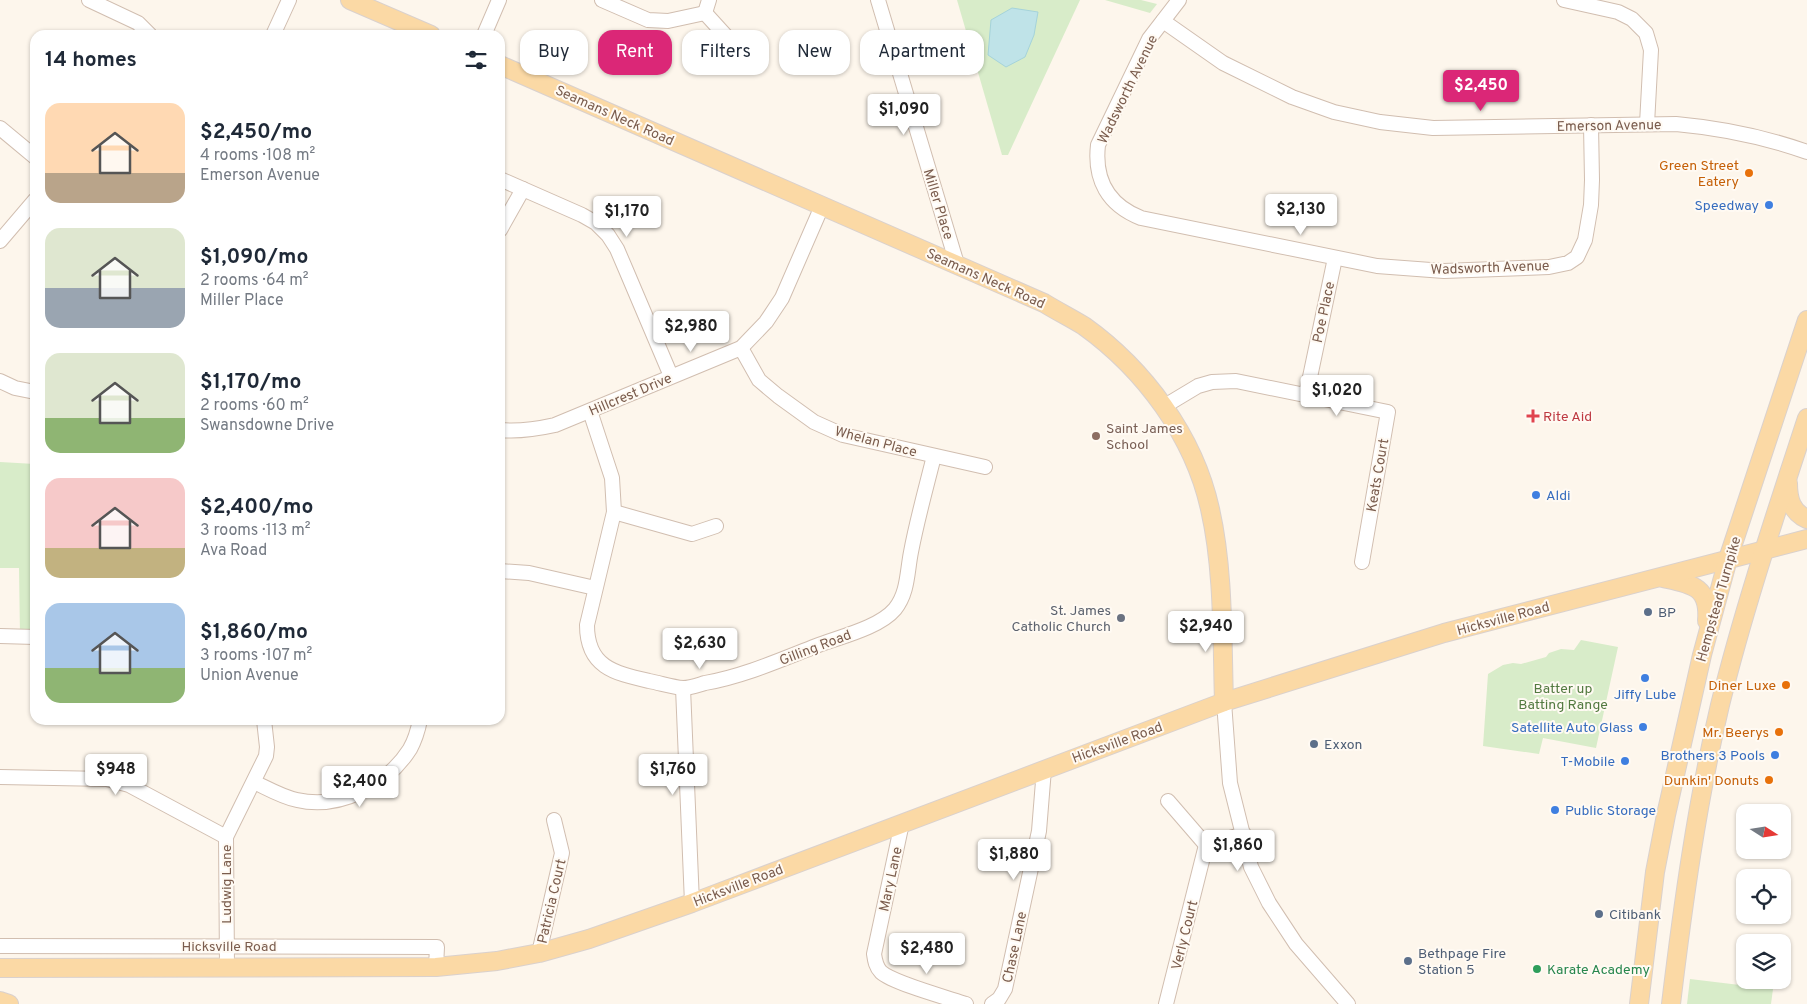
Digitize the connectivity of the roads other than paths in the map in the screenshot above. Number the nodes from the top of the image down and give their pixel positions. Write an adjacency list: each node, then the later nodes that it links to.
1 (89, 0): 11 (street)
2 (289, 0): 12 (street)
3 (350, 0): 13 (main road)
4 (499, 0): 14 (street)
5 (602, 0): 9 (street)
6 (878, 0): 29 (street, Miller Place)
7 (1179, 0): 10 (street, Wadsworth Avenue)
8 (1564, 0): 17 (street)
9 (707, 7): 15 (street)
10 (1163, 21): 18 (street, Emerson Avenue); 28 (street, Wadsworth Avenue)
11 (145, 30)
12 (275, 30)
13 (419, 30)
14 (486, 30)
15 (724, 30)
16 (505, 67): 25 (main road, Seamans Neck Road)
17 (1647, 124): 18 (street, Emerson Avenue); 20 (street, Emerson Avenue)
18 (1591, 125): 28 (street, Wadsworth Avenue)
19 (0, 128): 21 (street)
20 (1807, 152)
21 (30, 153)
22 (505, 181): 23 (street)
23 (523, 189): 26 (street); 32 (street)
24 (30, 206): 27 (street)
25 (822, 206): 29 (main road, Seamans Neck Road); 31 (street, Hillcrest Drive)
26 (505, 221)
27 (0, 241)
28 (1335, 258): 35 (street, Poe Place)
29 (957, 264): 36 (main road, Seamans Neck Road)
30 (1807, 320): 48 (main road, Hempstead Turnpike)
31 (741, 348): 32 (street, Hillcrest Drive); 40 (street, Whelan Place)
32 (671, 376): 37 (street, Hillcrest Drive)
33 (0, 381): 34 (street)
34 (30, 391)
35 (1306, 396): 36 (street, Keats Court); 49 (street, Keats Court)
36 (1163, 407): 57 (main road, Seamans Neck Road)
37 (590, 411): 39 (street, Hillcrest Drive); 43 (street, Gilling Road)
38 (1807, 418): 42 (main road)
39 (505, 430)
40 (934, 456): 41 (street, Whelan Place); 56 (street, Gilling Road)
41 (985, 467)
42 (1788, 476): 44 (main road); 47 (main road)
43 (614, 512): 45 (street); 52 (street, Gilling Road)
44 (1807, 519)
45 (716, 526)
46 (1807, 539): 47 (main road, Hicksville Road)
47 (1763, 551): 48 (main road, Hicksville Road); 83 (main road)
48 (1728, 559): 51 (main road, Hicksville Road); 55 (main road, Hempstead Turnpike)
49 (1362, 562)
50 (505, 572): 52 (street)
51 (1660, 577): 55 (main road); 57 (main road, Hicksville Road)
52 (595, 588): 56 (street, Gilling Road)
53 (0, 636): 54 (street)
54 (30, 637)
55 (1702, 655): 82 (main road, Hempstead Turnpike)
56 (683, 688): 69 (street)
57 (1224, 702): 60 (main road, Hicksville Road); 66 (street)
58 (265, 725): 62 (street, Ludwig Lane)
59 (419, 725): 62 (street)
60 (1044, 769): 65 (main road, Hicksville Road); 79 (street, Chase Lane)
61 (0, 777): 67 (street)
62 (254, 782): 67 (street, Ludwig Lane)
63 (1168, 801): 68 (street)
64 (554, 820): 72 (street, Patricia Court)
65 (902, 823): 69 (main road, Hicksville Road); 78 (street, Mary Lane)
66 (1244, 834): 68 (street); 81 (street)
67 (226, 837): 71 (street, Ludwig Lane)
68 (1206, 845): 80 (street, Verly Court)
69 (692, 903): 72 (main road, Hicksville Road)
70 (0, 946): 71 (street, Hicksville Road)
71 (226, 946): 73 (street, Ludwig Lane); 74 (street, Hicksville Road)
72 (539, 953): 74 (main road, Hicksville Road)
73 (227, 967): 74 (main road, Hicksville Road); 75 (main road, Hicksville Road)
74 (436, 967)
75 (0, 968)
76 (0, 1002): 77 (main road)
77 (9, 1004)
78 (966, 1004)
79 (992, 1004)
80 (1166, 1004)
81 (1348, 1004)
82 (1639, 1004)
83 (1671, 1004)

